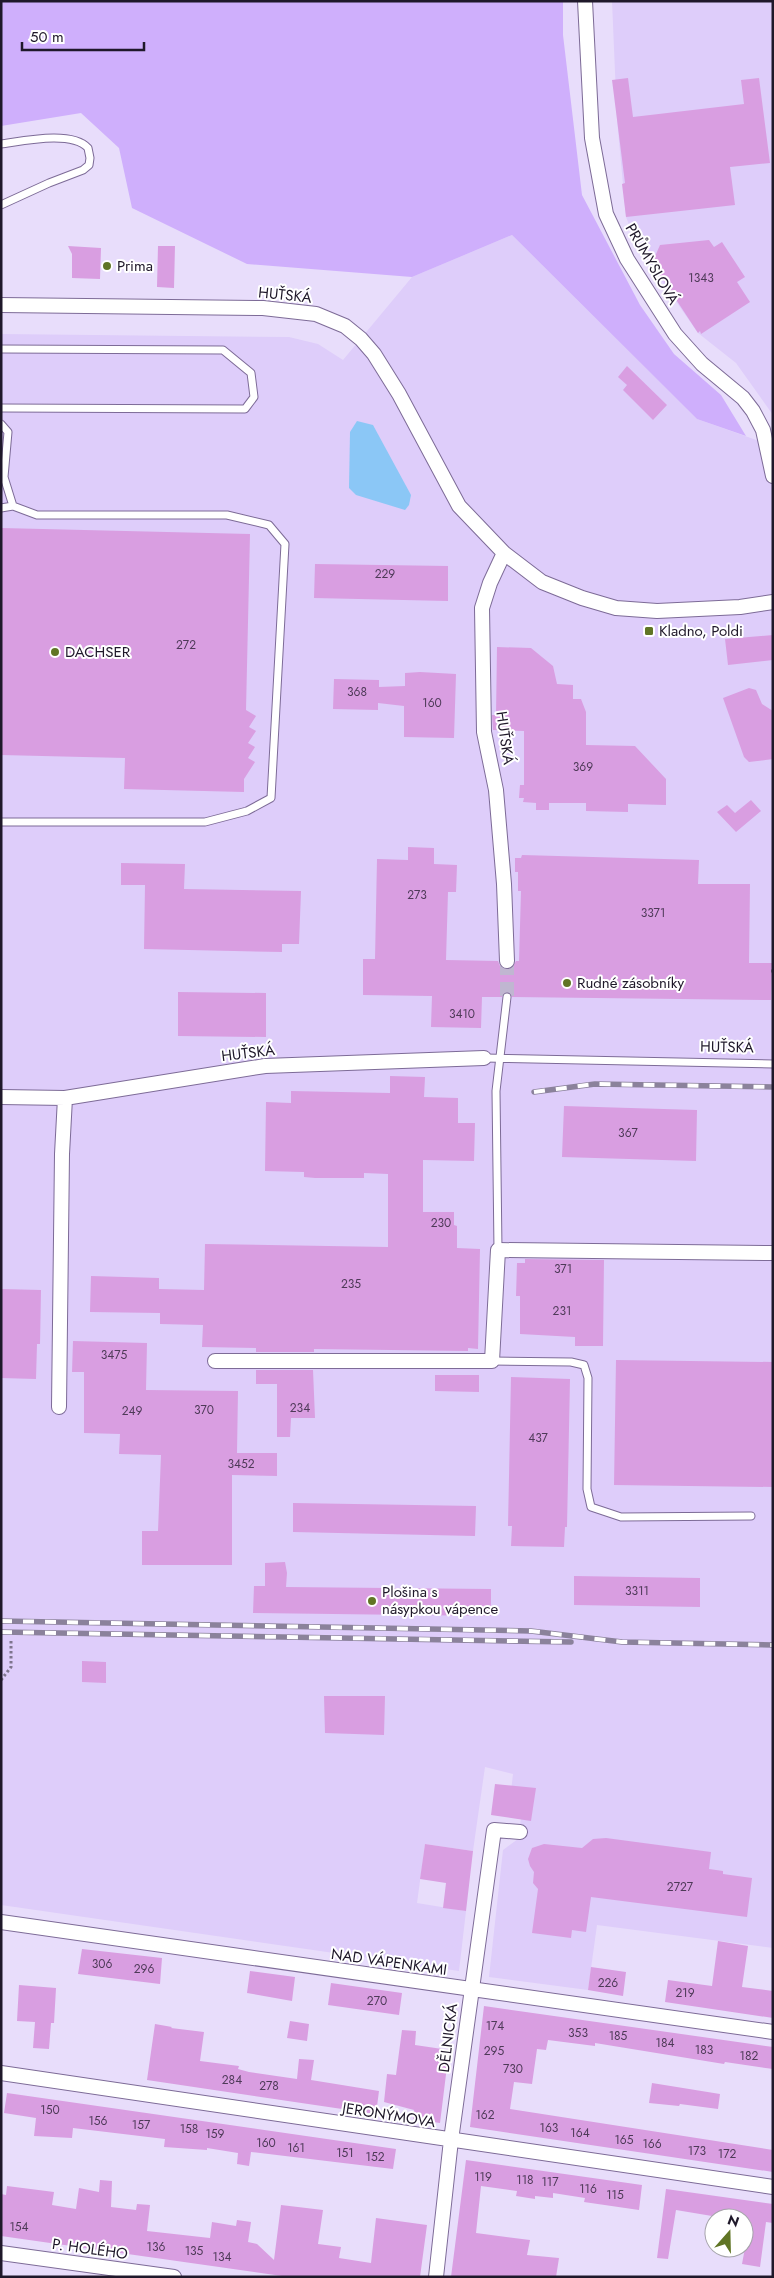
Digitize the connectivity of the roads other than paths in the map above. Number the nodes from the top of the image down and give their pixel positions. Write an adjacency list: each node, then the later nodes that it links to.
1 (585, 1): 8 (street, PRŮMYSLOVÁ)
2 (1, 144): 3 (lane)
3 (1, 205)
4 (1, 305): 11 (street, HUŤSKÁ)
5 (1, 349): 6 (lane)
6 (1, 408)
7 (1, 424): 9 (lane)
8 (773, 476)
9 (13, 506): 10 (lane); 13 (lane)
10 (1, 508)
11 (504, 553): 12 (street, HUŤSKÁ); 14 (street, HUŤSKÁ)
12 (773, 602)
13 (1, 822)
14 (507, 961)
15 (507, 997): 17 (lane)
16 (484, 1058): 17 (lane, HUŤSKÁ); 20 (street, HUŤSKÁ)
17 (500, 1058): 18 (lane, HUŤSKÁ); 21 (lane)
18 (773, 1064)
19 (1, 1097): 20 (street, HUŤSKÁ)
20 (65, 1098): 25 (street)
21 (498, 1250): 22 (street); 24 (street)
22 (773, 1253)
23 (215, 1360): 24 (street)
24 (492, 1361): 26 (lane)
25 (59, 1407)
26 (751, 1516)
27 (520, 1832): 29 (street, DĚLNICKÁ)
28 (1, 1922): 29 (street, NAD VÁPENKAMI)
29 (471, 1990): 30 (street, NAD VÁPENKAMI); 32 (street, DĚLNICKÁ)
30 (773, 2032)
31 (1, 2073): 32 (street, JERONÝMOVA)
32 (451, 2140): 33 (street, JERONÝMOVA); 36 (street, DĚLNICKÁ)
33 (773, 2187)
34 (1, 2253): 35 (street, P. HOLÉHO)
35 (174, 2277)
36 (436, 2277)

